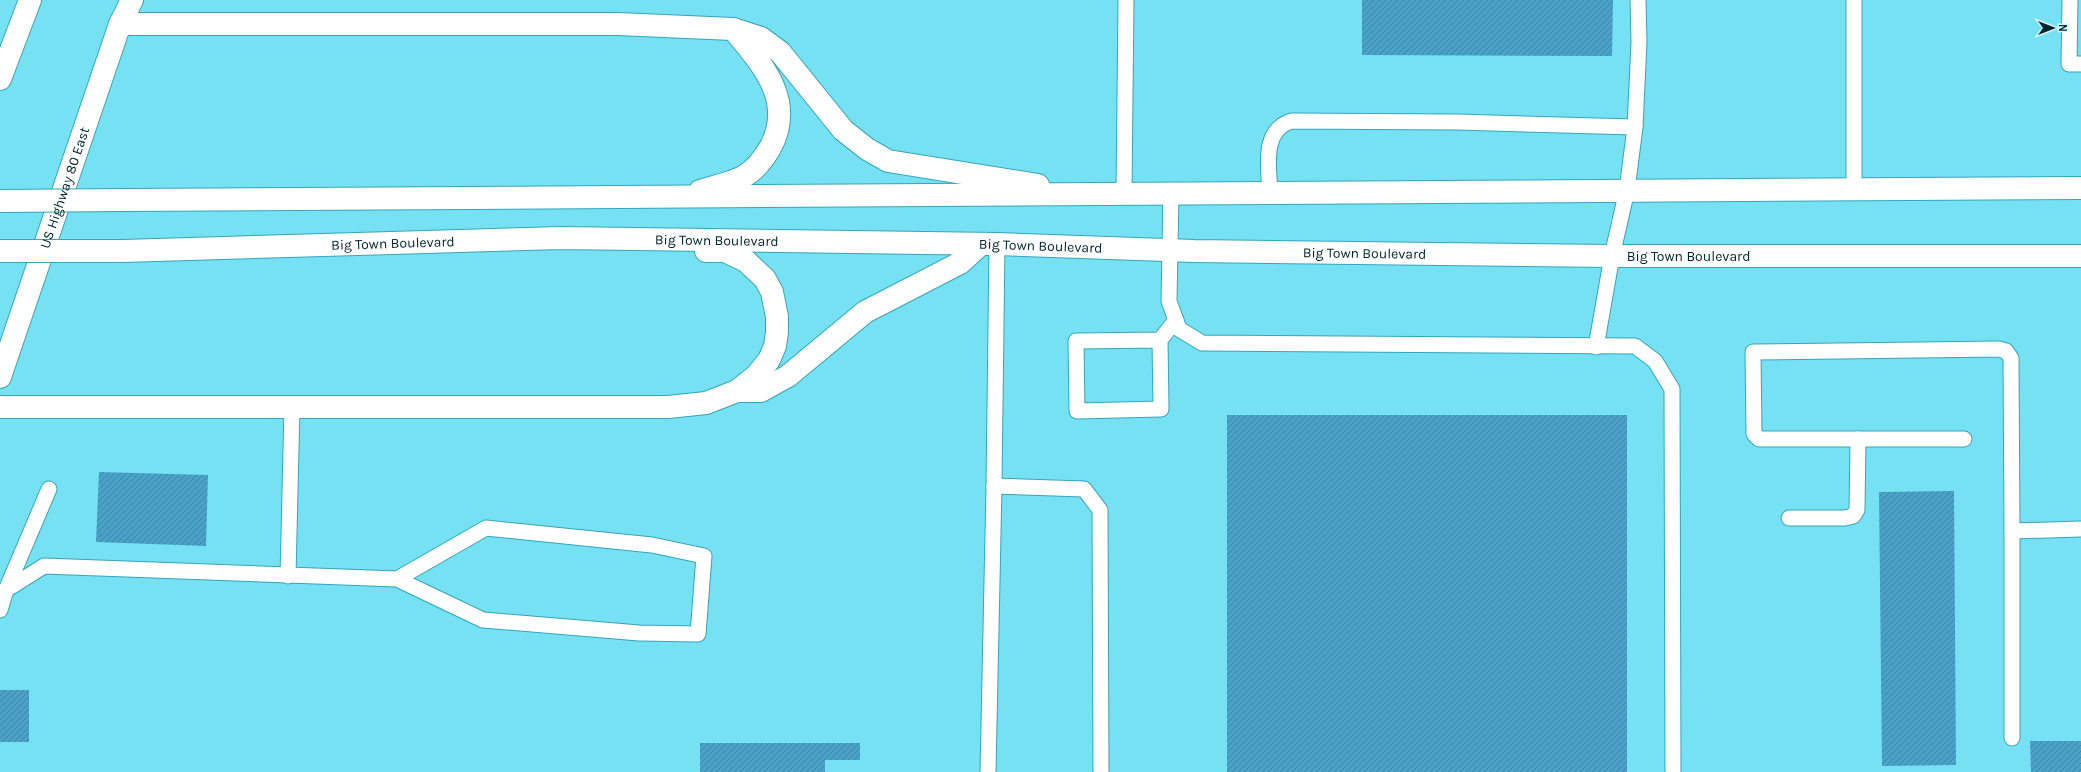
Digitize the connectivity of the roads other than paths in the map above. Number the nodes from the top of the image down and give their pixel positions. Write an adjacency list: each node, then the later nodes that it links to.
1 (30, 0): 10 (main road)
2 (132, 0): 7 (main road, US Highway 80 East)
3 (1126, 0): 16 (lane)
4 (1638, 0): 11 (lane)
5 (1854, 0): 13 (lane)
6 (2070, 0): 9 (lane)
7 (120, 24): 8 (main road); 30 (main road, US Highway 80 East)
8 (733, 29): 18 (main road); 19 (main road)
9 (2081, 64)
10 (0, 79)
11 (1635, 127): 14 (lane); 15 (lane)
12 (2081, 188): 13 (main road)
13 (1854, 189): 14 (main road)
14 (1627, 190): 15 (main road); 25 (lane)
15 (1270, 193): 17 (main road)
16 (1124, 194): 17 (main road); 18 (main road)
17 (1171, 194): 23 (lane)
18 (1100, 195): 19 (main road)
19 (679, 197): 20 (main road, bridge)
20 (0, 201)
21 (561, 238): 22 (main road, Big Town Boulevard); 24 (main road, Big Town Boulevard, bridge); 31 (main road)
22 (989, 244): 23 (main road, Big Town Boulevard); 31 (main road); 36 (lane)
23 (1170, 250): 25 (main road, Big Town Boulevard); 27 (lane)
24 (0, 251)
25 (1612, 256): 26 (main road, Big Town Boulevard); 29 (lane)
26 (2081, 256)
27 (1176, 320): 28 (lane); 29 (lane)
28 (1160, 340): 28 (lane)
29 (1596, 347): 48 (lane)
30 (0, 377)
31 (737, 391): 32 (main road)
32 (292, 406): 33 (main road); 41 (lane)
33 (0, 407)
34 (1964, 438): 35 (lane)
35 (1858, 439): 38 (lane); 40 (lane)
36 (994, 486): 46 (lane); 47 (lane)
37 (49, 489): 43 (lane)
38 (1789, 518)
39 (2081, 529): 40 (lane)
40 (2012, 531): 45 (lane)
41 (288, 576): 42 (lane); 43 (lane)
42 (397, 579): 42 (lane)
43 (3, 589): 44 (lane)
44 (0, 610)
45 (2012, 738)
46 (988, 772)
47 (1101, 772)
48 (1673, 772)

